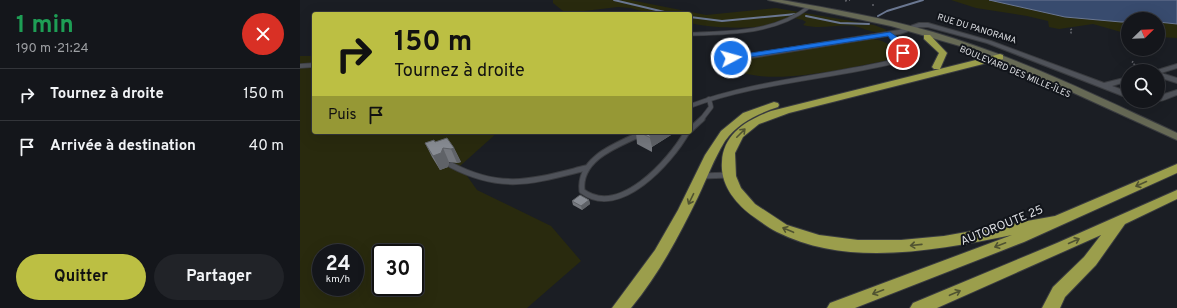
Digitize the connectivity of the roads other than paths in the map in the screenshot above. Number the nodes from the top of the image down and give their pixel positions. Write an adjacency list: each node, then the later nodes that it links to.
1 (771, 0): 2 (street, BOULEVARD DES MILLE-ÎLES)
2 (808, 7): 3 (street, BOULEVARD DES MILLE-ÎLES); 4 (lane)
3 (909, 30): 5 (street, RUE DU PANORAMA); 6 (street, BOULEVARD DES MILLE-ÎLES); 7 (street, BOULEVARD DES MILLE-ÎLES); 17 (street, RUE DU PANORAMA)
4 (692, 34)
5 (890, 34): 8 (street, RUE DU PANORAMA); 21 (lane)
6 (927, 37): 7 (street, BOULEVARD DES MILLE-ÎLES); 12 (highway)
7 (991, 57): 12 (highway); 26 (street, BOULEVARD DES MILLE-ÎLES); 30 (highway, one-way to 7)
8 (723, 58)
9 (312, 64): 10 (lane)
10 (300, 66)
11 (1177, 66): 13 (street)
12 (937, 67): 31 (highway)
13 (1165, 69)
14 (1165, 77): 16 (street)
15 (1121, 81): 17 (street)
16 (1177, 81)
17 (1102, 86): 19 (street, RUE DU PANORAMA)
18 (1177, 92): 20 (street)
19 (1121, 93)
20 (1165, 96)
21 (709, 99): 22 (lane); 23 (lane)
22 (692, 105)
23 (692, 128)
24 (641, 134): 28 (lane)
25 (686, 134): 28 (lane)
26 (1175, 141)
27 (452, 165): 28 (lane)
28 (586, 168)
29 (1177, 168): 33 (highway, AUTOROUTE 25, one-way to 33)
30 (729, 175): 31 (lane); 33 (highway, one-way to 30)
31 (702, 176): 35 (highway, one-way to 35)
32 (1177, 194): 34 (highway)
33 (1062, 220): 36 (highway, AUTOROUTE 25, one-way to 36)
34 (1120, 221): 37 (highway, one-way to 34); 38 (highway)
35 (621, 308)
36 (836, 308)
37 (919, 308)
38 (1051, 308)

